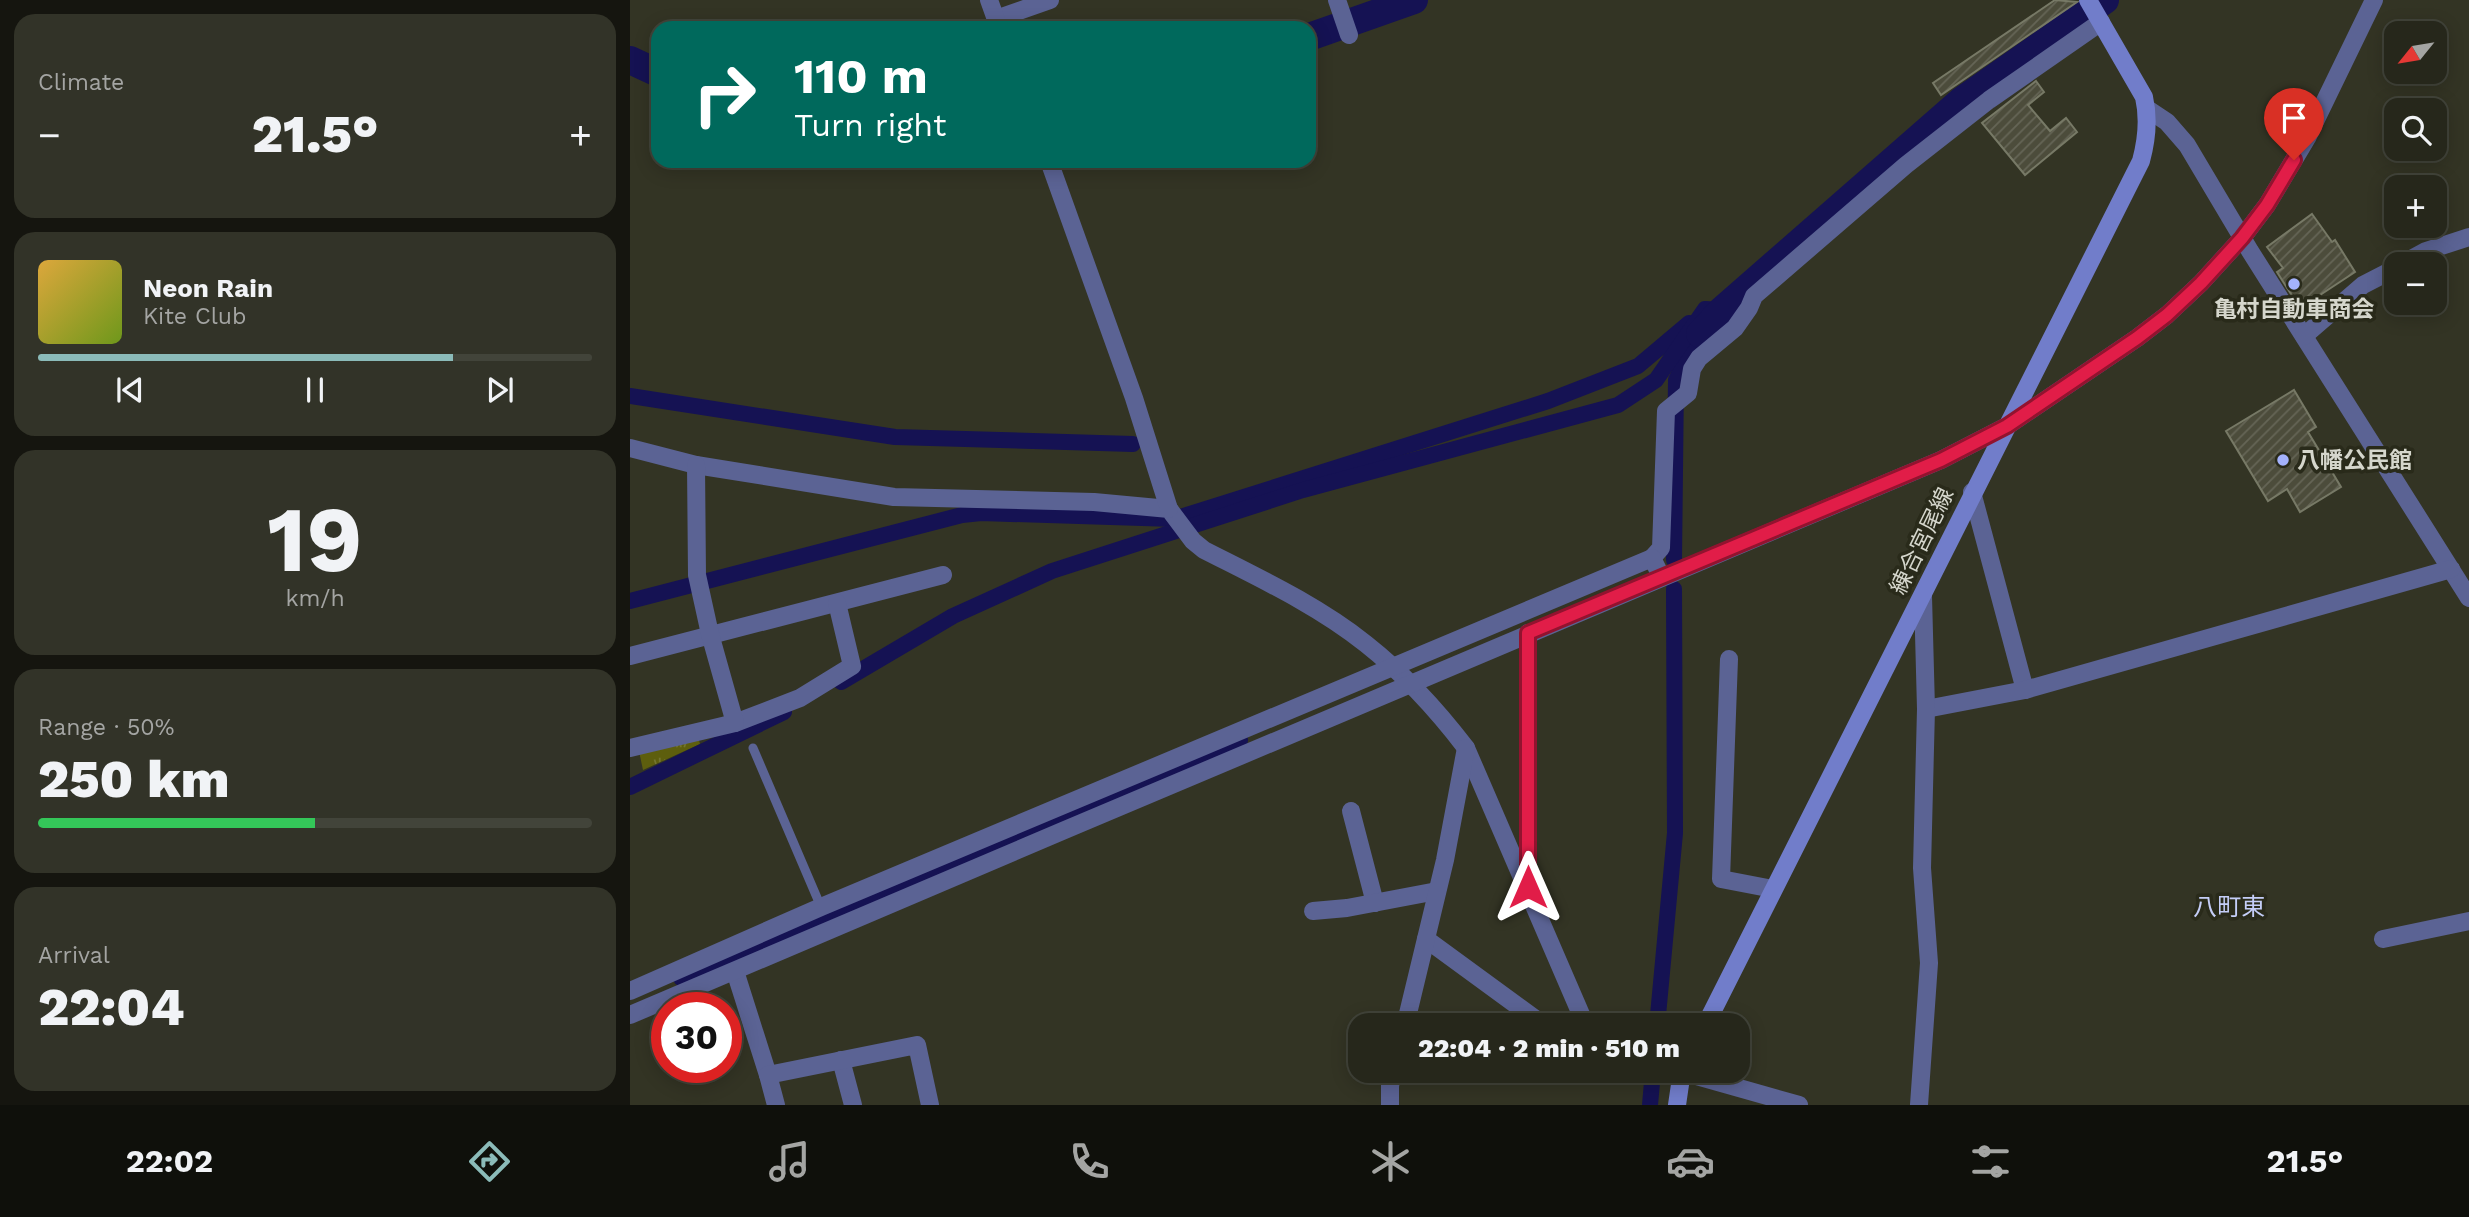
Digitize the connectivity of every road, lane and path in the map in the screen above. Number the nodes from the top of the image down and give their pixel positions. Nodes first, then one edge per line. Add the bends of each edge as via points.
1 (989, 0) edge
2 (1050, 0) edge
3 (1337, 0) edge
4 (2088, 0) edge
5 (2374, 0) edge
6 (996, 21) edge
7 (1004, 21) edge
8 (2101, 22) junction
9 (1349, 36) dead end
10 (2146, 108) junction
11 (1052, 168) edge
12 (2469, 237) edge
13 (2242, 238) junction
14 (2424, 252) edge
15 (2384, 274) edge
16 (2304, 336) junction
17 (2007, 426) junction
18 (630, 448) edge
19 (696, 465) junction
20 (1972, 492) junction
21 (1171, 512) junction
22 (1652, 558) junction
23 (2451, 569) junction
24 (943, 575) dead end
25 (1661, 576) junction
26 (1923, 596) junction
27 (2469, 598) edge
28 (837, 603) junction
29 (1528, 633) junction
30 (710, 634) junction
31 (630, 656) edge
32 (1729, 659) dead end
33 (1392, 668) junction
34 (1409, 683) junction
35 (2025, 690) junction
36 (1926, 709) junction
37 (735, 723) junction
38 (630, 748) edge
39 (753, 748) dead end
40 (1466, 748) junction
41 (1351, 811) dead end
42 (1528, 887) junction
43 (1773, 889) junction
44 (1437, 891) junction
45 (1375, 903) junction
46 (821, 907) junction
47 (1313, 911) dead end
48 (2469, 921) edge
49 (796, 931) junction
50 (1426, 939) junction
51 (2383, 939) dead end
52 (735, 971) junction
53 (630, 991) edge
54 (1408, 1013) edge
55 (1527, 1013) edge
56 (1581, 1013) edge
57 (1711, 1013) edge
58 (630, 1015) edge
59 (841, 1060) junction
60 (768, 1075) junction
61 (1391, 1083) edge
62 (1680, 1083) edge
63 (1723, 1083) edge
64 (776, 1105) edge
65 (853, 1105) edge
66 (930, 1105) edge
67 (1390, 1105) edge
68 (1677, 1105) edge
69 (1799, 1105) edge
70 (1920, 1105) edge

1 - 6 street
2 - 7 street
3 - 9 street
4 - 8 main road, 練合宮尾線
5 - 13 street via 2307,138
8 - 10 main road, 練合宮尾線
8 - 22 street via 1906,165 1754,296 1735,327 1699,358 1688,393 1666,411 1661,548
10 - 13 street via 2167,121 2186,145
10 - 17 main road, 練合宮尾線 via 2147,138 2141,162
11 - 21 street
12 - 14 street
13 - 16 street
13 - 17 street via 2167,315
15 - 16 street via 2363,285
16 - 23 street
17 - 20 main road, 練合宮尾線
17 - 25 street via 1941,460
18 - 19 street
19 - 21 street via 894,497 1094,502
19 - 30 street via 697,575
20 - 26 main road, 練合宮尾線
20 - 35 street
21 - 33 street via 1204,550 1296,597 1366,644
22 - 25 street
22 - 33 street
23 - 27 street
23 - 35 street
24 - 28 street
25 - 29 street
26 - 36 street
26 - 43 main road, 練合宮尾線
28 - 30 street
28 - 37 street via 852,666 800,698
29 - 34 street
29 - 42 street
30 - 31 street
30 - 37 street
32 - 43 street via 1721,879
33 - 34 street
33 - 46 street
34 - 40 street
34 - 49 street via 931,889
35 - 36 street
36 - 70 street via 1922,868 1929,963
37 - 38 street
39 - 46 lane
40 - 42 street
40 - 44 street
41 - 45 street
42 - 56 street
43 - 57 main road, 練合宮尾線
44 - 45 street
44 - 50 street
45 - 47 street
46 - 49 street
48 - 51 street
49 - 52 street
49 - 53 street
50 - 54 street
50 - 55 street
52 - 58 street
52 - 60 street
59 - 60 street
59 - 65 street
59 - 66 street via 917,1045
60 - 64 street
61 - 67 street
62 - 68 main road
63 - 69 street

